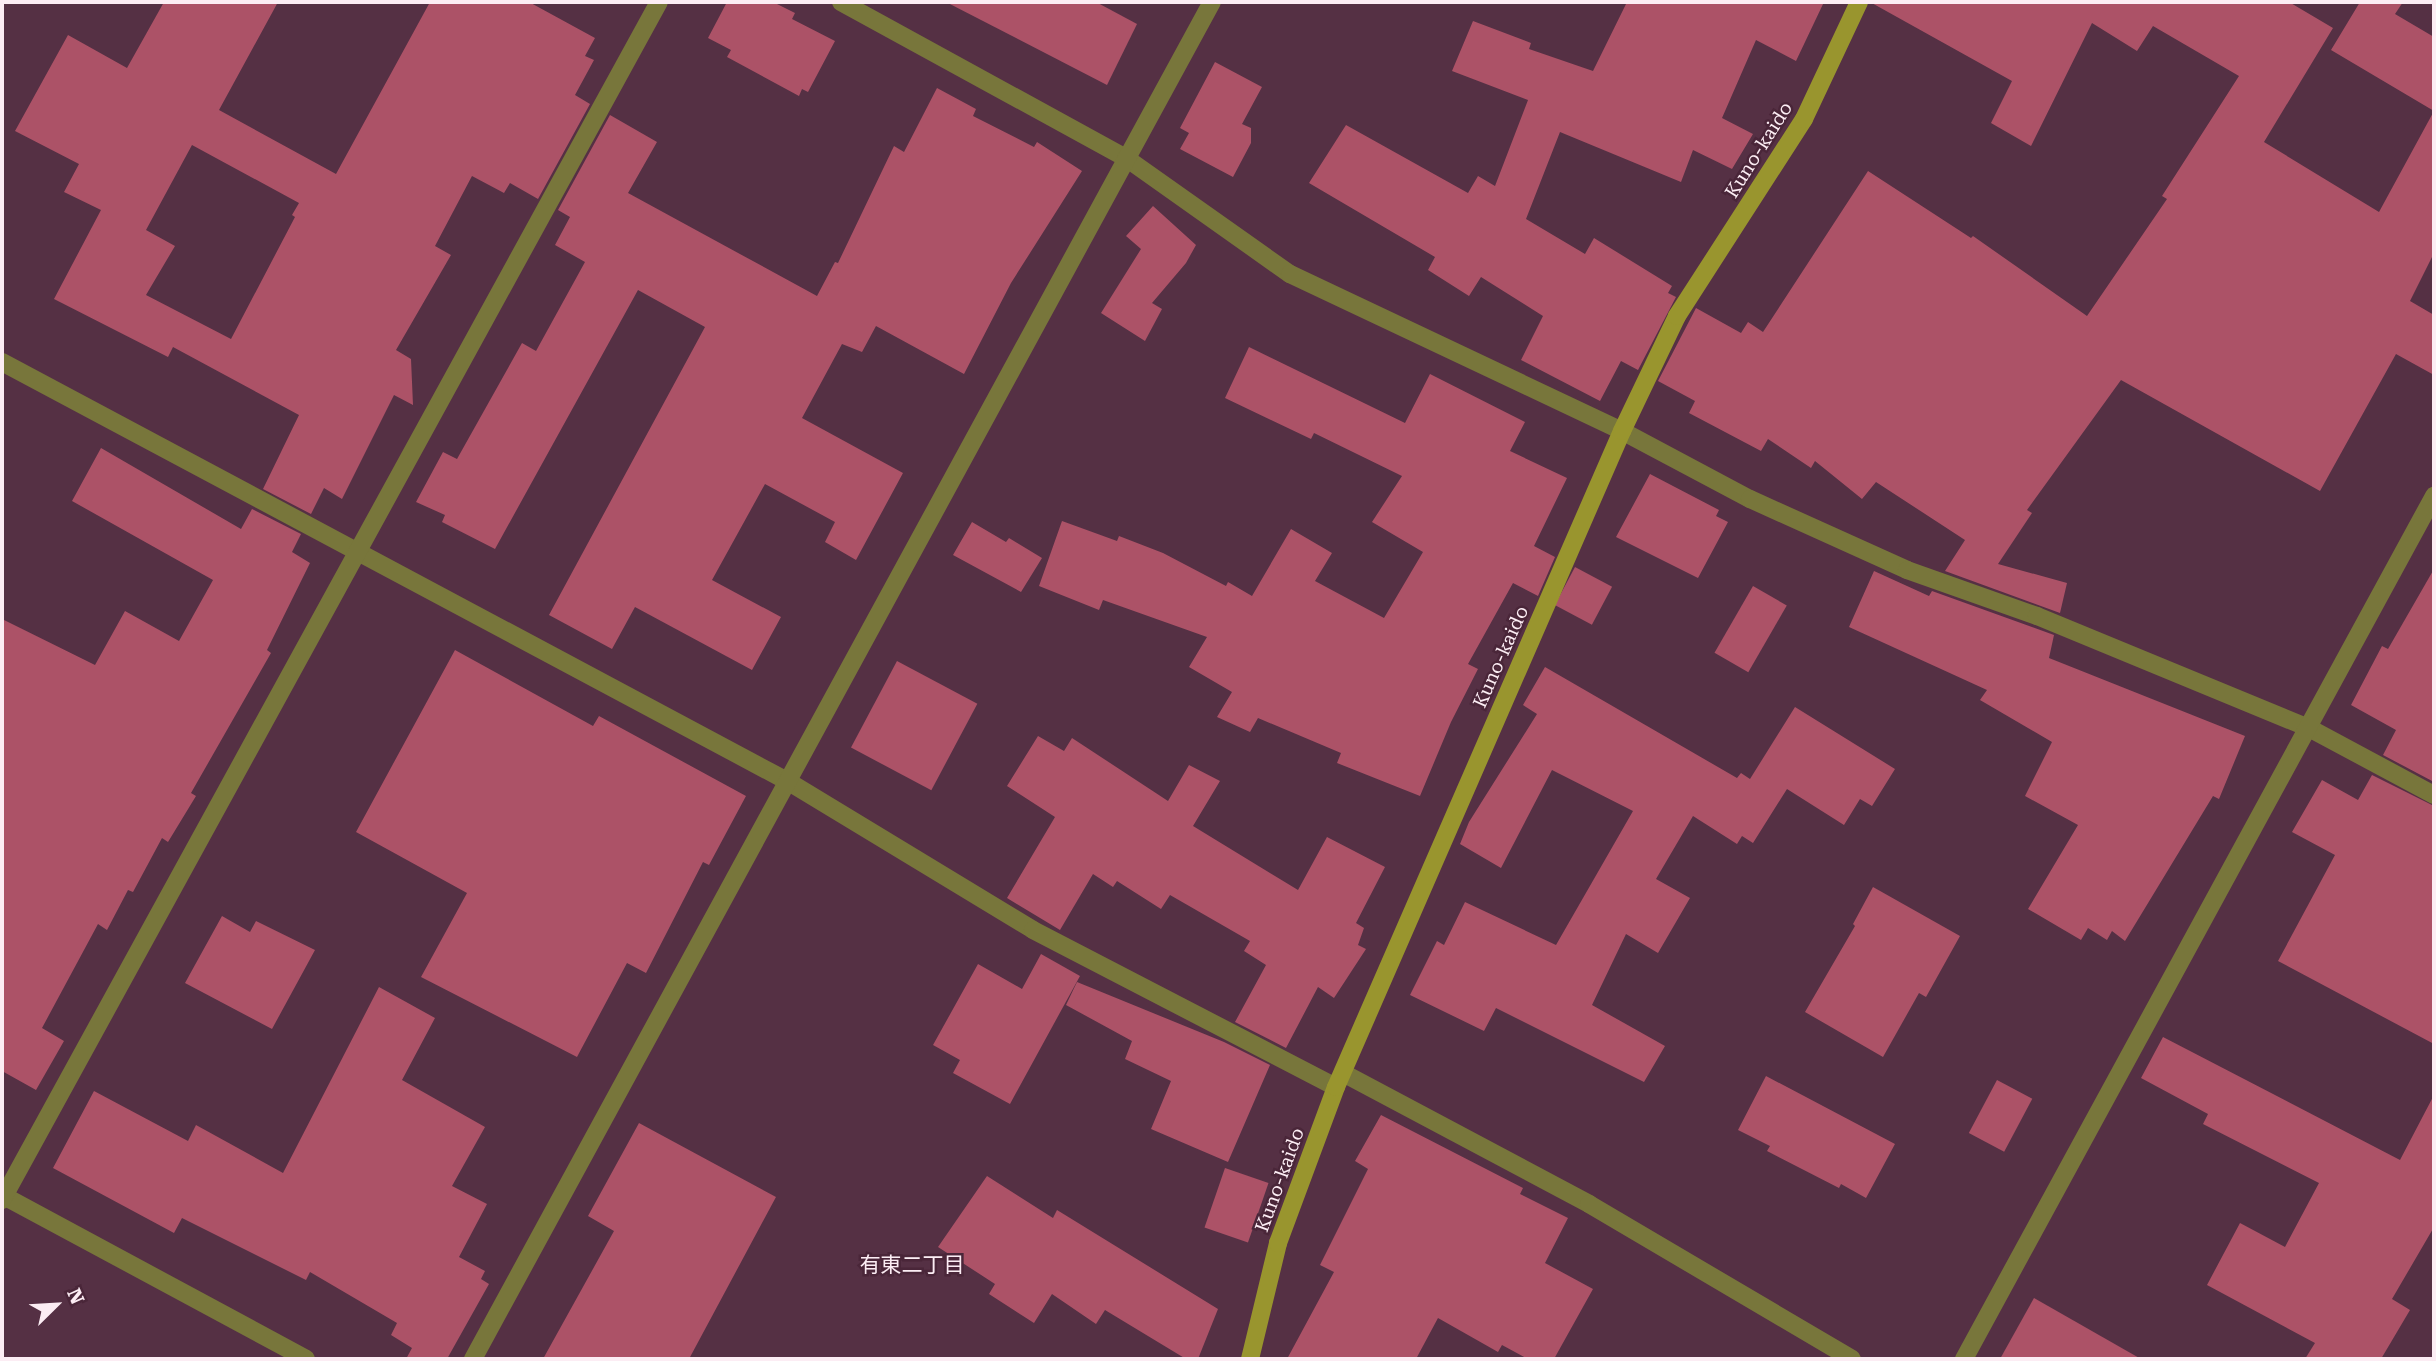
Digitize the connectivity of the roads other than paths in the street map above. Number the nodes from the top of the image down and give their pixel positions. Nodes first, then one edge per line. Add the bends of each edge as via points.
1 (659, 2) edge
2 (841, 2) edge
3 (1212, 2) edge
4 (1859, 2) edge
5 (1126, 158) junction
6 (2, 362) edge
7 (1622, 431) junction
8 (2434, 496) edge
9 (358, 552) junction
10 (2309, 728) junction
11 (789, 782) junction
12 (2434, 795) edge
13 (1339, 1080) junction
14 (2, 1197) edge
15 (306, 1359) edge
16 (473, 1359) edge
17 (1250, 1359) edge
18 (1852, 1359) edge
19 (1964, 1359) edge

1 - 9 street
2 - 5 street
3 - 5 street
4 - 7 main road, Kuno-kaido via 1804,119 1677,316
5 - 7 street via 1290,274
5 - 11 street
6 - 9 street
7 - 10 street via 1750,499 1907,570 2037,616
7 - 13 main road, Kuno-kaido
8 - 10 street
9 - 11 street
9 - 14 street
10 - 12 street
10 - 19 street
11 - 13 street via 1033,930
11 - 16 street
13 - 17 main road, Kuno-kaido via 1278,1242
13 - 18 street via 1589,1204
14 - 15 street

